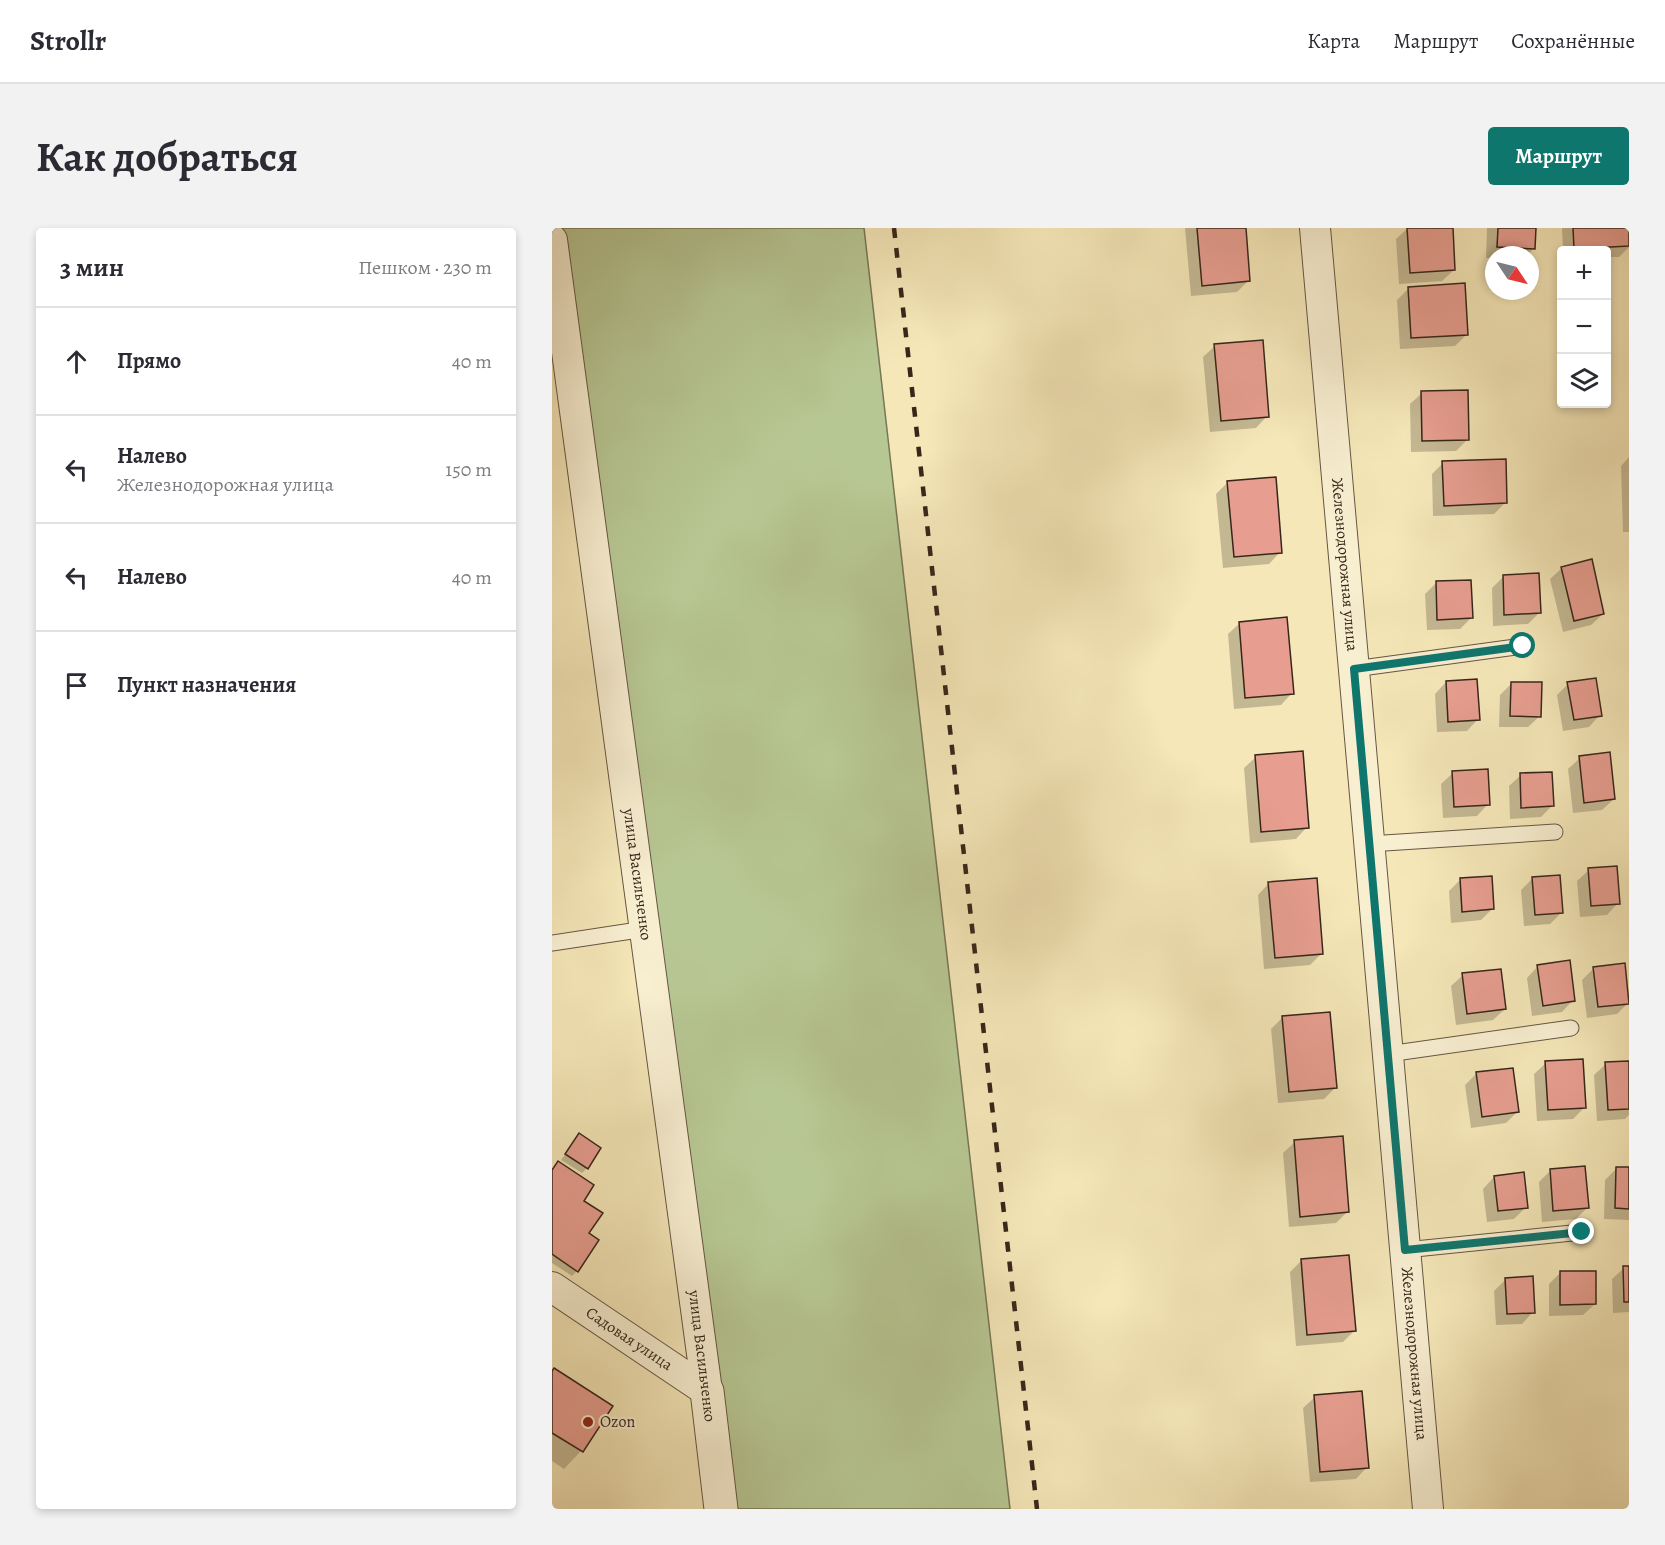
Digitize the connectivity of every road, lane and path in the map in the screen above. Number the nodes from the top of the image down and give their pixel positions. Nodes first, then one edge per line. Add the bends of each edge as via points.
1 (1315, 228) edge
2 (552, 240) edge
3 (1523, 646) dead end
4 (1354, 669) junction
5 (1555, 832) dead end
6 (1369, 844) junction
7 (645, 928) junction
8 (552, 943) edge
9 (1571, 1028) dead end
10 (1388, 1054) junction
11 (1582, 1232) dead end
12 (1405, 1250) junction
13 (552, 1287) edge
14 (707, 1391) junction
15 (721, 1509) edge
16 (1428, 1509) edge

1 - 4 street, Железнодорожная улица
2 - 7 street, улица Васильченко
3 - 4 lane
4 - 6 street, Железнодорожная улица
5 - 6 lane
6 - 10 street, Железнодорожная улица
7 - 8 lane
7 - 14 street, улица Васильченко
9 - 10 lane
10 - 12 street, Железнодорожная улица
11 - 12 lane
12 - 16 street, Железнодорожная улица
13 - 14 street, Садовая улица
14 - 15 street, улица Васильченко

